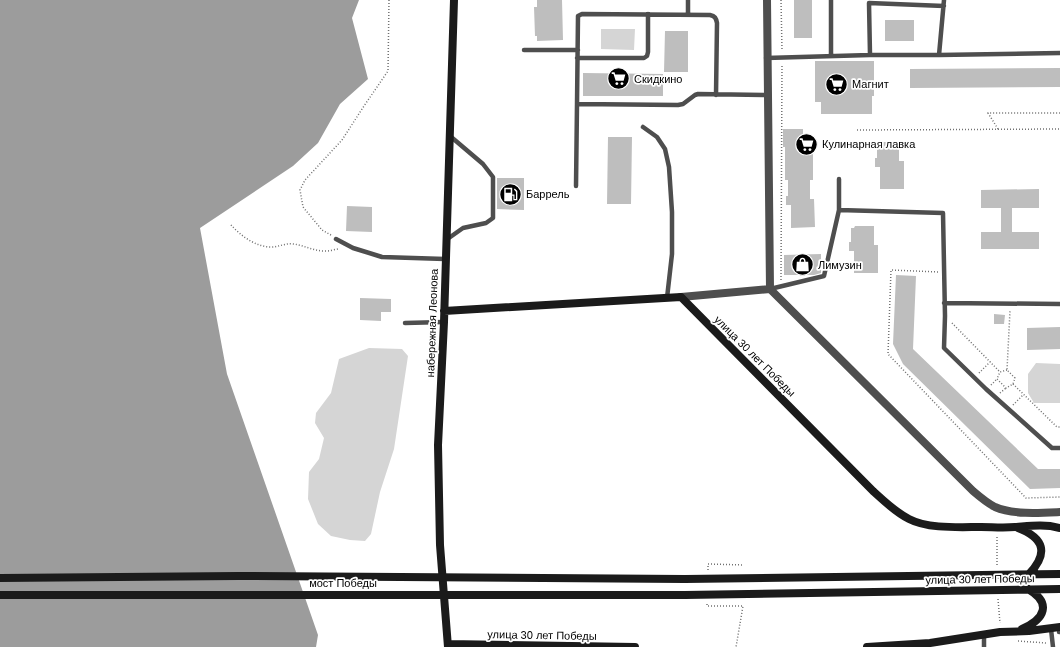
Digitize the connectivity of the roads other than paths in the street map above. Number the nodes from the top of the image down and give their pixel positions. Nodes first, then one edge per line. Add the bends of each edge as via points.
1 (454, 0) edge
2 (688, 0) edge
3 (767, 0) edge
4 (831, 0) edge
5 (944, 0) edge
6 (904, 2) edge
7 (944, 6) junction
8 (648, 14) junction
9 (688, 15) junction
10 (524, 50) dead end
11 (578, 50) junction
12 (1060, 53) edge
13 (939, 54) junction
14 (870, 55) junction
15 (831, 56) junction
16 (577, 58) junction
17 (766, 58) junction
18 (716, 95) junction
19 (767, 95) junction
20 (577, 104) junction
21 (643, 127) dead end
22 (450, 136) junction
23 (839, 179) dead end
24 (576, 186) dead end
25 (839, 210) junction
26 (336, 239) road end
27 (446, 240) junction
28 (446, 260) junction
29 (770, 289) junction
30 (667, 298) junction
31 (681, 298) junction
32 (944, 303) junction
33 (1060, 304) edge
34 (444, 311) junction
35 (405, 322) dead end
36 (444, 322) junction
37 (1060, 448) edge
38 (1060, 512) edge
39 (1015, 527) junction
40 (1060, 528) edge
41 (1028, 574) junction
42 (1060, 574) edge
43 (0, 578) edge
44 (1027, 589) junction
45 (1060, 589) edge
46 (0, 595) edge
47 (685, 595) joint
48 (1057, 630) edge
49 (1016, 631) junction
50 (984, 634) junction
51 (1053, 645) edge
52 (448, 646) edge
53 (635, 647) edge
54 (867, 647) edge
55 (984, 647) edge

1 - 22 main road, набережная Леонова
2 - 9 lane
3 - 17 street
4 - 15 lane
5 - 7 lane
6 - 7 lane
6 - 14 lane via 869,3
7 - 13 lane
8 - 9 lane
8 - 11 lane via 580,14
8 - 16 lane via 648,52 644,58
9 - 18 lane via 710,15 716,19
10 - 11 lane
11 - 16 lane
12 - 13 lane
13 - 14 lane
14 - 15 lane
15 - 17 lane
16 - 20 lane
17 - 19 street
18 - 19 lane
18 - 20 lane via 695,95 678,105
19 - 29 street
20 - 24 lane
21 - 30 lane via 657,137 665,149 669,167 672,254
22 - 27 main road, набережная Леонова
22 - 27 lane via 483,164 493,177 493,218 486,223 463,228
23 - 25 lane
25 - 29 lane via 824,276
25 - 32 lane via 943,213
26 - 28 lane via 353,248 382,257
27 - 28 main road, набережная Леонова
28 - 34 main road, набережная Леонова
29 - 31 street
29 - 38 street via 987,502 996,508 1007,510 1033,513
30 - 31 main road
30 - 34 main road
31 - 39 main road, улица 30 лет Победы via 896,512 927,525
32 - 33 lane
32 - 37 lane via 944,348 1008,410 1052,448
34 - 36 main road, набережная Леонова
35 - 36 lane
36 - 52 main road, набережная Леонова via 438,445 440,544
39 - 40 main road, улица 30 лет Победы via 1033,525
39 - 41 main road via 1034,536 1042,550 1036,566
41 - 42 main road
41 - 43 main road, bridge via 685,579 238,576
44 - 45 main road, улица 30 лет Победы
44 - 47 main road, улица 30 лет Победы
44 - 49 main road via 1042,600 1044,607 1038,620
46 - 47 main road, мост Победы, bridge
48 - 49 main road
48 - 51 lane
49 - 50 main road
50 - 54 main road via 930,643
50 - 55 lane
52 - 53 main road, улица 30 лет Победы

